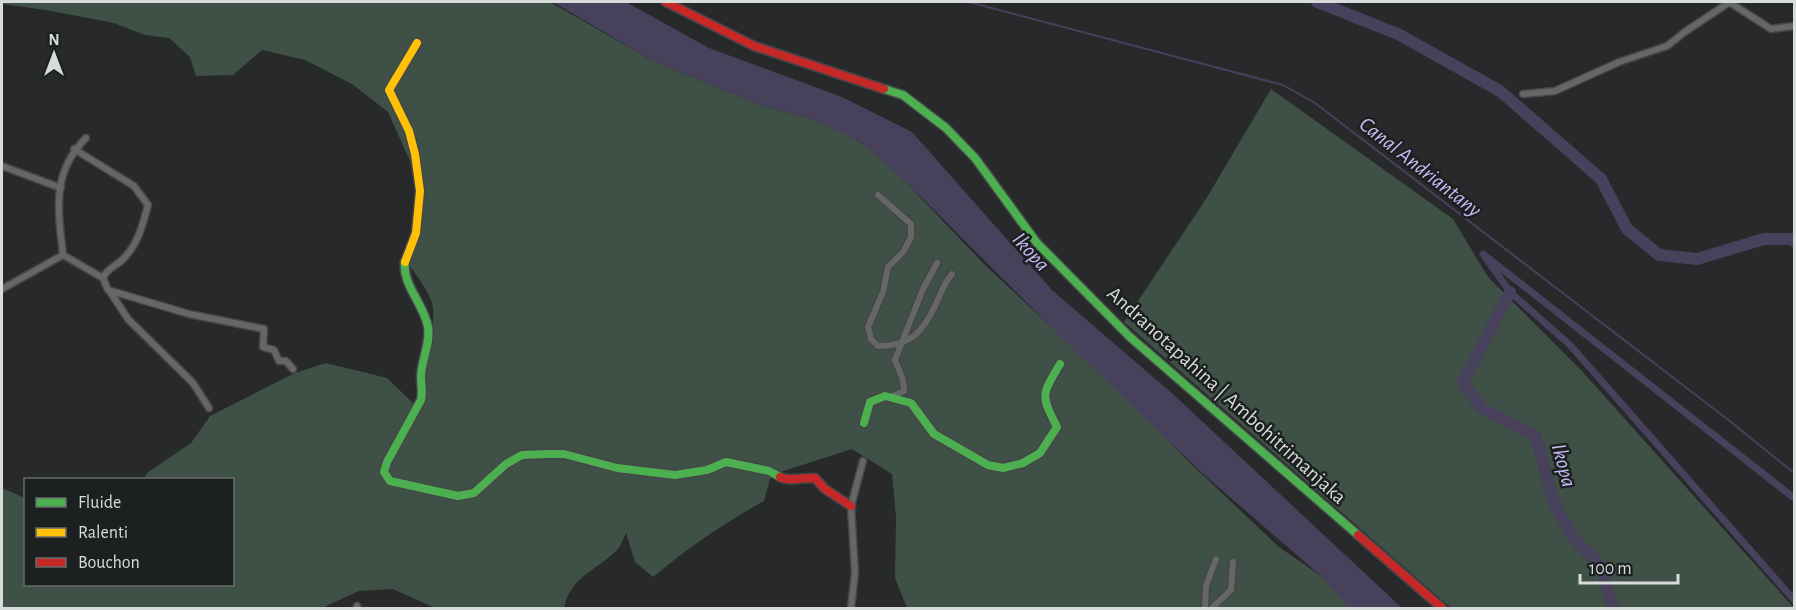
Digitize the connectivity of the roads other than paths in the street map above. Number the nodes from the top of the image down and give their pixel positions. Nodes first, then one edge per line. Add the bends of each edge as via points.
1 (666, 2) edge
2 (1730, 2) edge
3 (1794, 26) edge
4 (417, 43) dead end
5 (1523, 94) dead end
6 (86, 138) dead end
7 (74, 149) junction
8 (2, 166) edge
9 (61, 188) junction
10 (878, 195) dead end
11 (63, 255) junction
12 (938, 263) dead end
13 (952, 274) dead end
14 (103, 278) junction
15 (2, 289) edge
16 (108, 290) junction
17 (902, 342) junction
18 (1060, 364) dead end
19 (293, 369) dead end
20 (889, 397) junction
21 (209, 408) dead end
22 (864, 423) dead end
23 (863, 461) dead end
24 (851, 506) junction
25 (1216, 559) dead end
26 (1233, 562) dead end
27 (851, 609) edge
28 (1205, 609) edge
29 (1212, 609) edge
30 (1442, 609) edge

1 - 30 street, Andranotapahina | Ambohitrimanjaka via 754,46 903,95 946,128 975,158 1037,243 1130,337
2 - 3 street via 1771,29
2 - 5 street via 1667,46 1619,62 1555,91
4 - 24 street via 389,90 416,154 419,215 404,273 429,330 421,400 387,462 384,472 390,481 458,496 474,494 506,464 522,455 564,454 617,468 675,475 707,470 726,462 769,471 785,480 815,478
6 - 7 street
7 - 9 street via 65,164
7 - 14 street via 134,186 148,205 142,229 126,257 106,271
8 - 9 street
9 - 11 street via 58,203
10 - 17 street via 911,225 904,251 888,267 883,292 868,327 878,346
11 - 14 street
11 - 15 street
12 - 17 street
13 - 17 street via 924,328
14 - 16 street
16 - 19 street via 189,314 264,329 263,347 274,350 279,361 286,361
16 - 21 street via 128,319 193,383
17 - 20 street via 896,360 904,391
18 - 20 street via 1044,392 1045,404 1057,427 1040,453 1003,468 988,465 934,434 911,403
20 - 22 street via 870,402
23 - 24 street
24 - 27 street via 855,573
25 - 28 street via 1206,586
26 - 29 street via 1231,590

